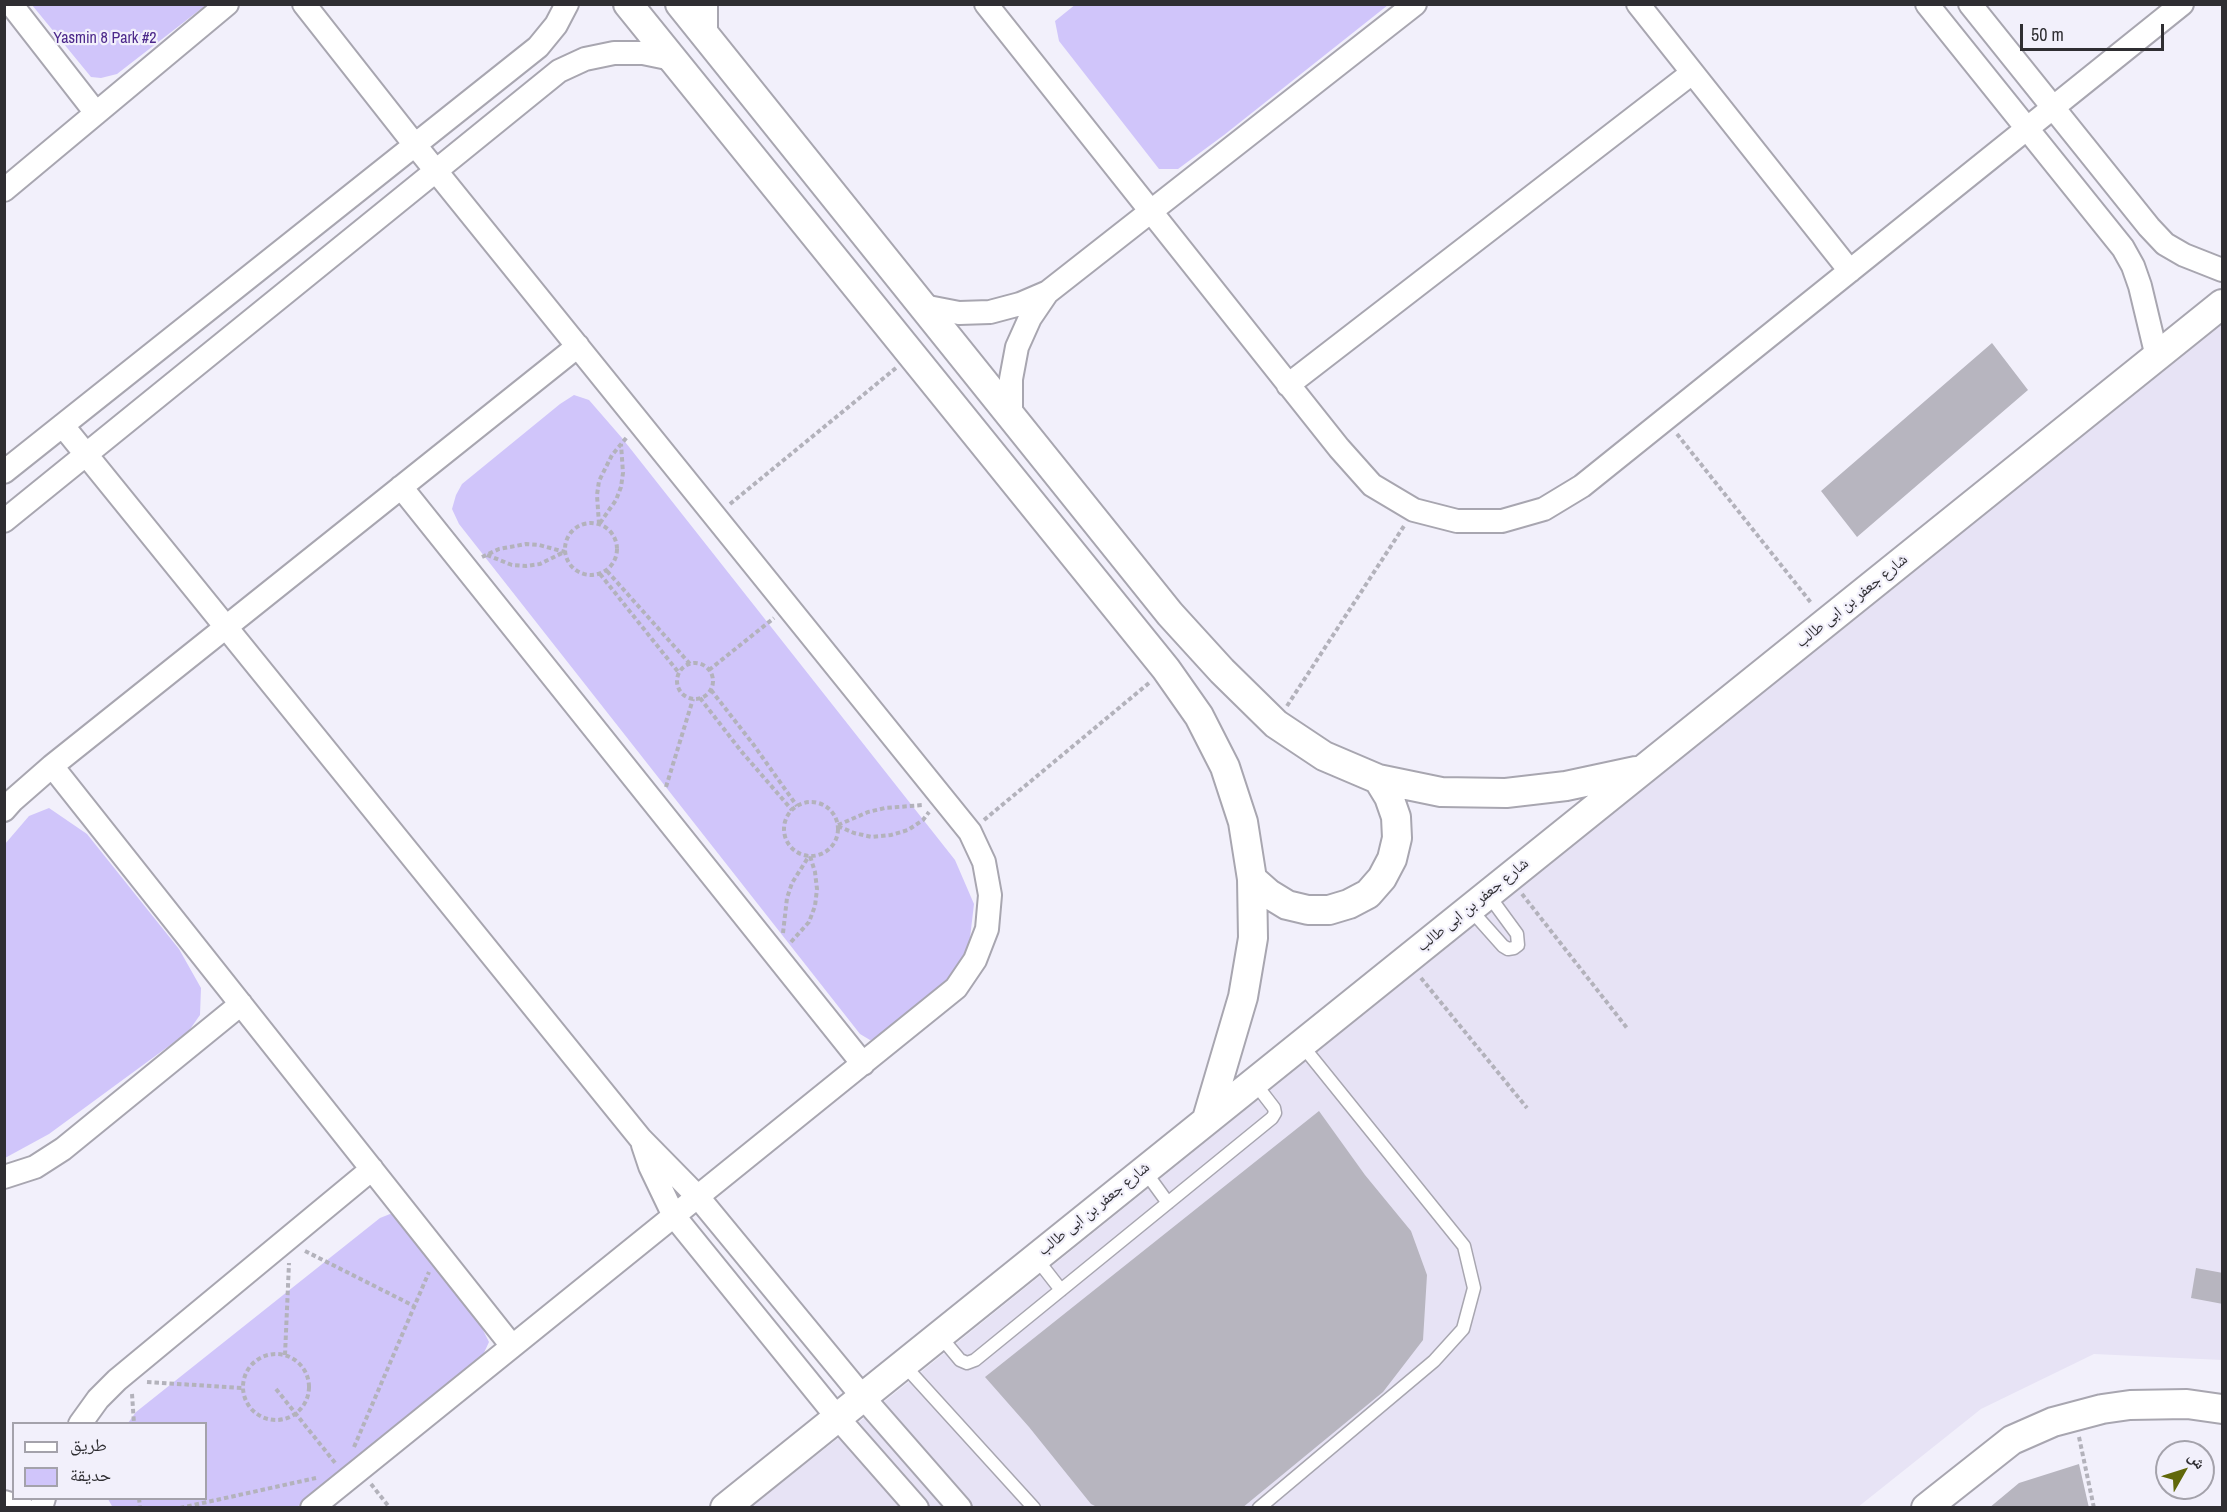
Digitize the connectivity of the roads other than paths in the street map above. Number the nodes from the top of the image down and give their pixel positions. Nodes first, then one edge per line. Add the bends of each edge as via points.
1 (11, 4) edge
2 (227, 4) edge
3 (304, 4) edge
4 (567, 4) edge
5 (628, 4) edge
6 (680, 4) edge
7 (706, 4) edge
8 (1415, 4) edge
9 (1638, 4) edge
10 (1927, 4) edge
11 (1970, 4) edge
12 (2182, 4) edge
13 (994, 8) edge
14 (706, 36) junction
15 (672, 59) junction
16 (1692, 73) junction
17 (2053, 108) junction
18 (96, 113) junction
19 (2027, 129) junction
20 (415, 145) junction
21 (435, 171) junction
22 (4, 190) edge
23 (1150, 212) junction
24 (2223, 270) edge
25 (1850, 271) junction
26 (1048, 292) junction
27 (2223, 304) edge
28 (923, 306) junction
29 (578, 346) junction
30 (2157, 357) junction
31 (1288, 385) junction
32 (1011, 415) junction
33 (63, 426) junction
34 (86, 456) junction
35 (4, 472) edge
36 (402, 487) junction
37 (4, 522) edge
38 (1170, 614) junction
39 (225, 628) junction
40 (1140, 639) junction
41 (52, 766) junction
42 (1641, 770) junction
43 (1378, 778) junction
44 (4, 810) edge
45 (1252, 879) junction
46 (241, 1004) junction
47 (1301, 1043) junction
48 (863, 1064) junction
49 (1253, 1081) junction
50 (1207, 1119) junction
51 (640, 1138) junction
52 (372, 1169) junction
53 (1144, 1169) junction
54 (4, 1177) edge
55 (698, 1197) junction
56 (1168, 1203) junction
57 (674, 1216) junction
58 (1035, 1257) junction
59 (1061, 1290) junction
60 (939, 1334) junction
61 (512, 1346) junction
62 (902, 1364) junction
63 (862, 1396) junction
64 (2223, 1409) edge
65 (837, 1417) junction
66 (81, 1422) edge
67 (4, 1502) edge
68 (23, 1508) edge
69 (312, 1508) edge
70 (725, 1508) edge
71 (917, 1508) edge
72 (960, 1508) edge
73 (1034, 1508) edge
74 (1259, 1508) edge
75 (1926, 1508) edge

1 - 18 street
2 - 18 street
3 - 20 street
4 - 20 street via 538,47
5 - 15 street
6 - 14 street
7 - 14 street
8 - 23 street
9 - 16 street
10 - 19 street
11 - 17 street
12 - 17 street
13 - 23 street
14 - 28 street
15 - 21 street via 614,53 585,59 559,71
15 - 40 street
16 - 25 street
16 - 31 street
17 - 19 street
17 - 24 street via 2165,244
18 - 22 street
19 - 25 street
19 - 30 street via 2133,266
20 - 21 street
20 - 33 street
21 - 29 street
21 - 34 street
23 - 26 street
23 - 31 street
25 - 31 street via 1582,486 1544,509 1502,521 1457,521 1414,510 1372,485
26 - 28 street via 990,312 959,313
26 - 32 street via 1017,347 1011,379
27 - 30 street, شارع جعفر بن ابى طالب
28 - 32 street
29 - 36 street
29 - 48 street via 789,606 942,805 970,832 984,862 990,895 987,929 975,960 956,988
30 - 42 street, شارع جعفر بن ابى طالب
32 - 38 street
33 - 34 street
33 - 35 street
34 - 37 street
34 - 39 street
36 - 39 street
36 - 48 street
38 - 40 street
38 - 43 street via 1276,724 1324,756
39 - 41 street
39 - 51 street
40 - 45 street via 1199,716 1225,767 1243,822
41 - 44 street
41 - 46 street
42 - 43 street via 1566,786 1506,793 1441,792
42 - 47 street, شارع جعفر بن ابى طالب
43 - 45 street via 1396,817 1397,838 1387,869 1368,894 1329,910 1308,910 1287,905
45 - 50 street via 1252,939 1243,998
46 - 52 street
46 - 54 street via 63,1149 35,1167
47 - 49 street, شارع جعفر بن ابى طالب
47 - 74 lane via 1464,1246 1474,1287 1463,1329 1434,1361
48 - 55 street
49 - 50 street, شارع جعفر بن ابى طالب
49 - 56 lane via 1274,1108 1272,1119
50 - 53 street, شارع جعفر بن ابى طالب
51 - 55 street
51 - 57 street
52 - 61 street
52 - 66 street via 98,1399
53 - 56 lane
53 - 58 street, شارع جعفر بن ابى طالب
55 - 57 street
55 - 63 street
56 - 59 lane
57 - 61 street
57 - 65 street
58 - 59 lane
58 - 60 street, شارع جعفر بن ابى طالب
59 - 60 lane via 967,1363
60 - 62 street, شارع جعفر بن ابى طالب
61 - 69 street via 350,1473
62 - 63 street, شارع جعفر بن ابى طالب
62 - 73 lane
63 - 65 street, شارع جعفر بن ابى طالب
63 - 72 street
64 - 75 street via 2158,1403 2102,1409 2053,1422 2012,1440
65 - 70 street, شارع جعفر بن ابى طالب
65 - 71 street
67 - 68 street

